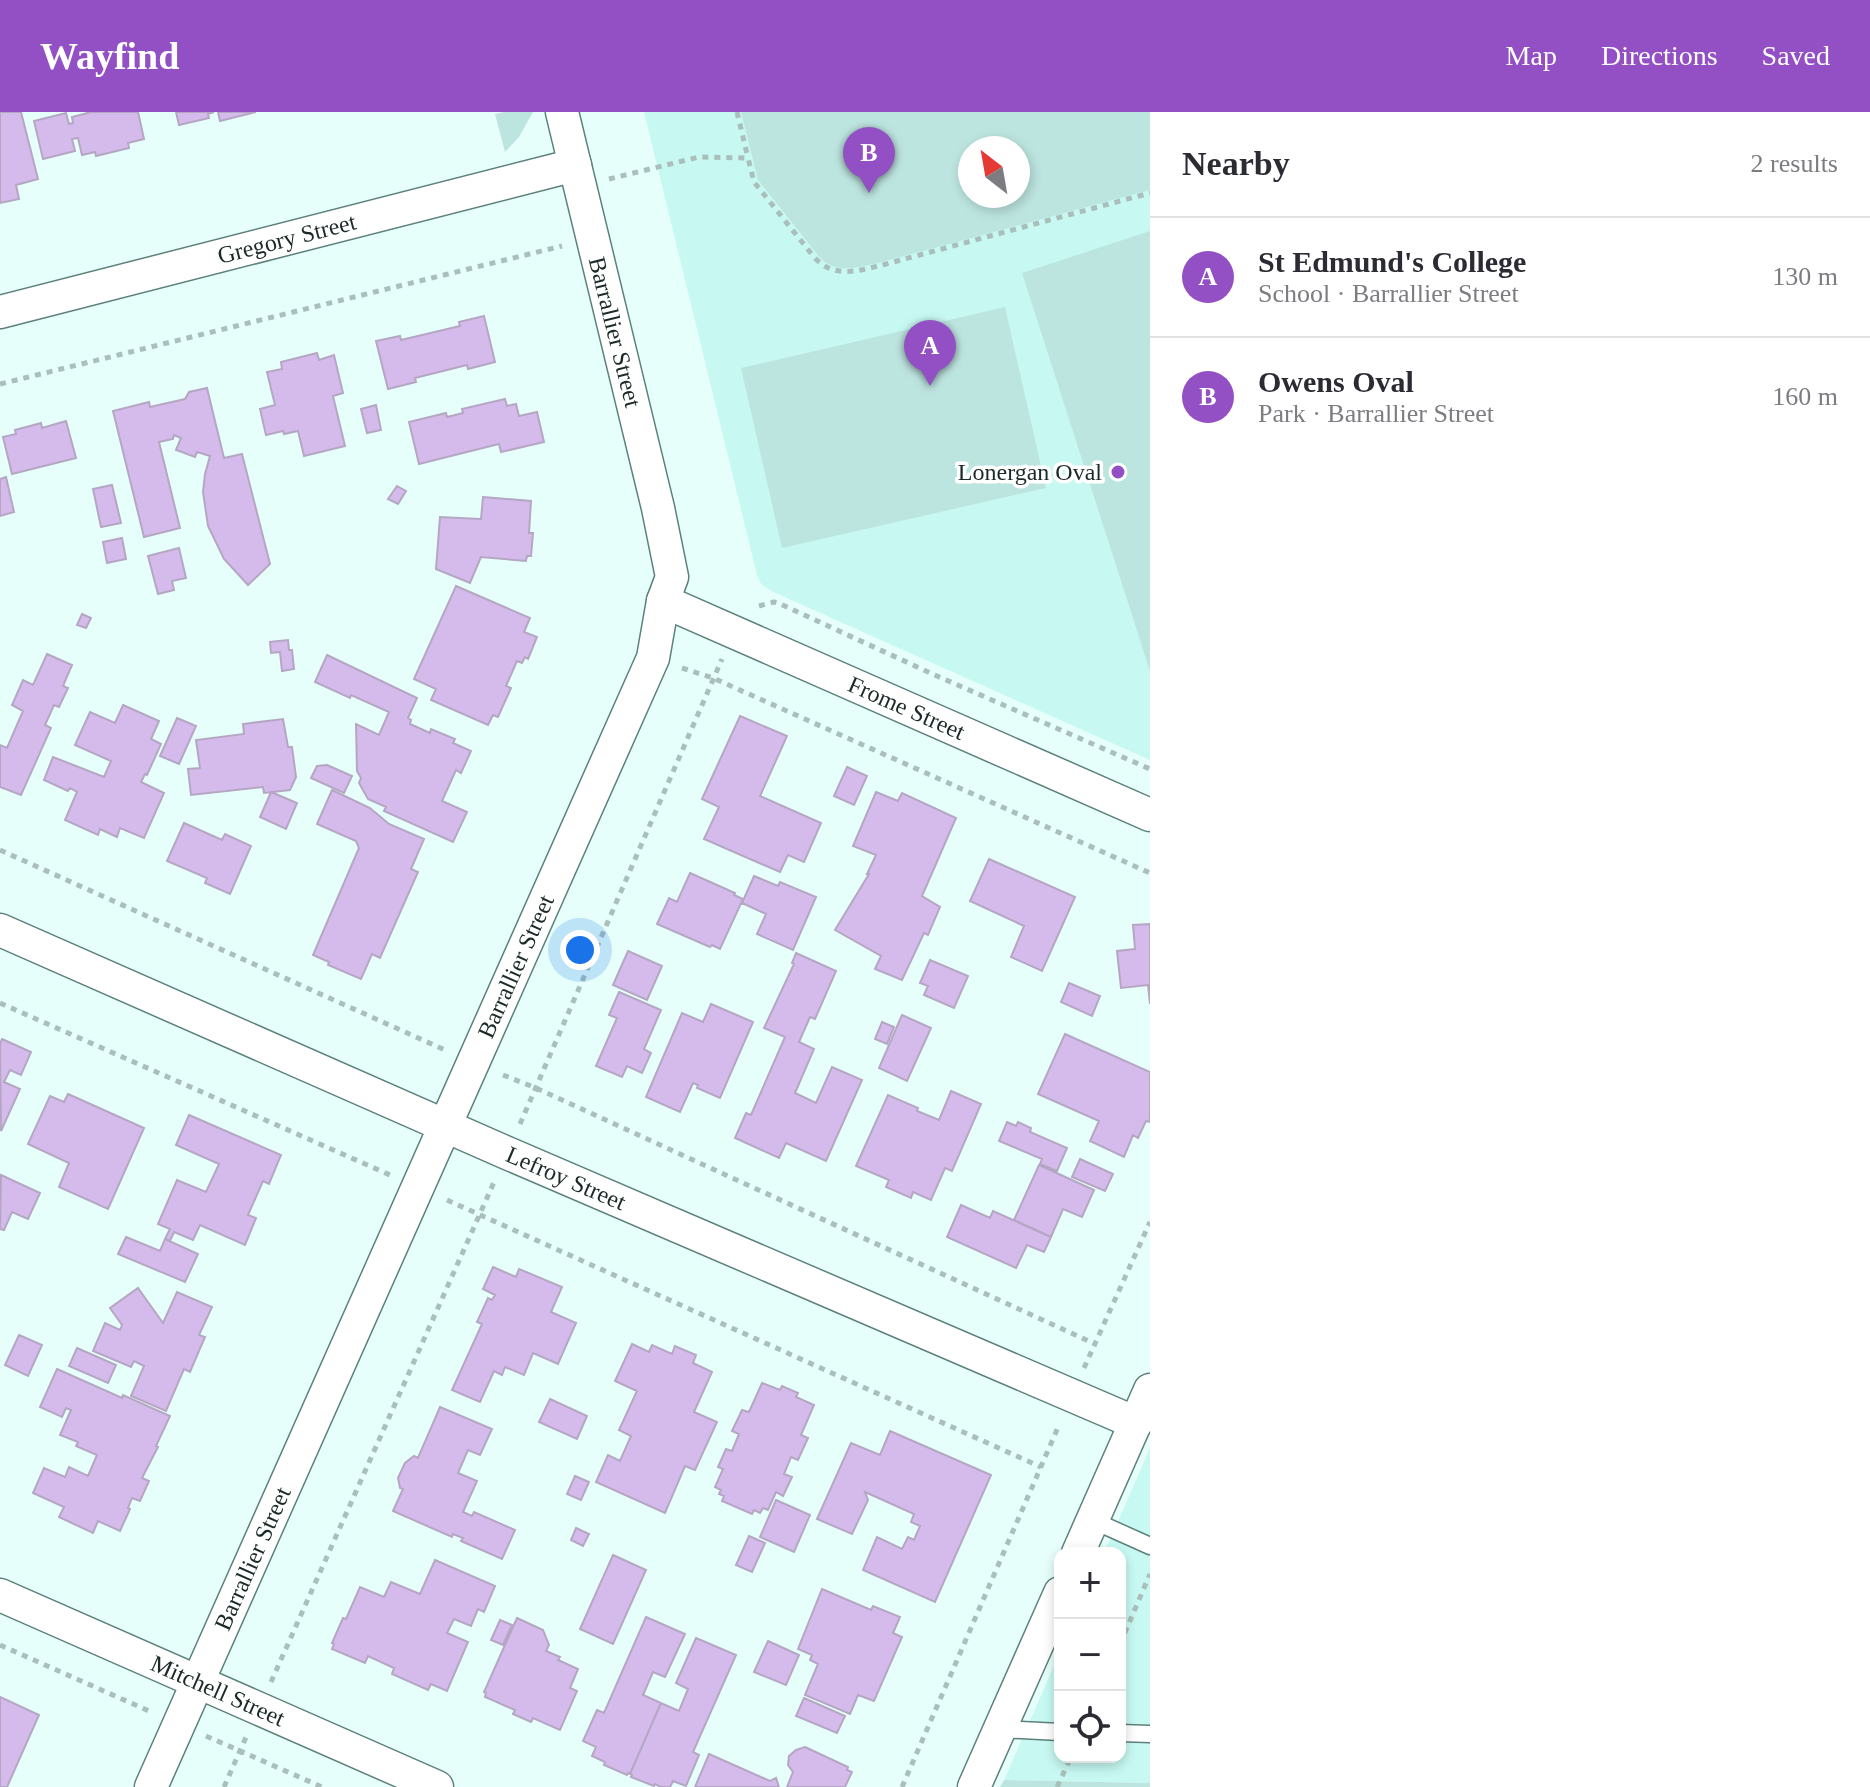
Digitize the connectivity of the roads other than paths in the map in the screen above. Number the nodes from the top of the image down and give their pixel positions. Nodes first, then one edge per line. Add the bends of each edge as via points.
1 (562, 112) edge
2 (575, 165) junction
3 (0, 312) edge
4 (663, 601) junction
5 (1150, 815) edge
6 (0, 930) edge
7 (445, 1126) junction
8 (1150, 1390) edge
9 (1136, 1423) junction
10 (1092, 1520) junction
11 (1150, 1546) edge
12 (1081, 1547) edge
13 (0, 1595) edge
14 (1054, 1607) edge
15 (198, 1682) junction
16 (1000, 1729) junction
17 (1054, 1732) edge
18 (1126, 1733) edge
19 (1150, 1734) edge
20 (151, 1787) edge
21 (437, 1787) edge
22 (974, 1787) edge

1 - 2 street, Barrallier Street
2 - 3 street, Gregory Street
2 - 4 street, Barrallier Street via 672,577
4 - 5 street, Frome Street
4 - 7 street, Barrallier Street via 653,658
6 - 7 street, Lefroy Street
7 - 9 street, Lefroy Street
7 - 15 street, Barrallier Street
8 - 9 street
9 - 10 street
10 - 11 lane
10 - 12 street
13 - 15 street, Mitchell Street
14 - 16 street
15 - 20 street, Barrallier Street
15 - 21 street, Mitchell Street
16 - 17 lane
16 - 22 street
18 - 19 lane

